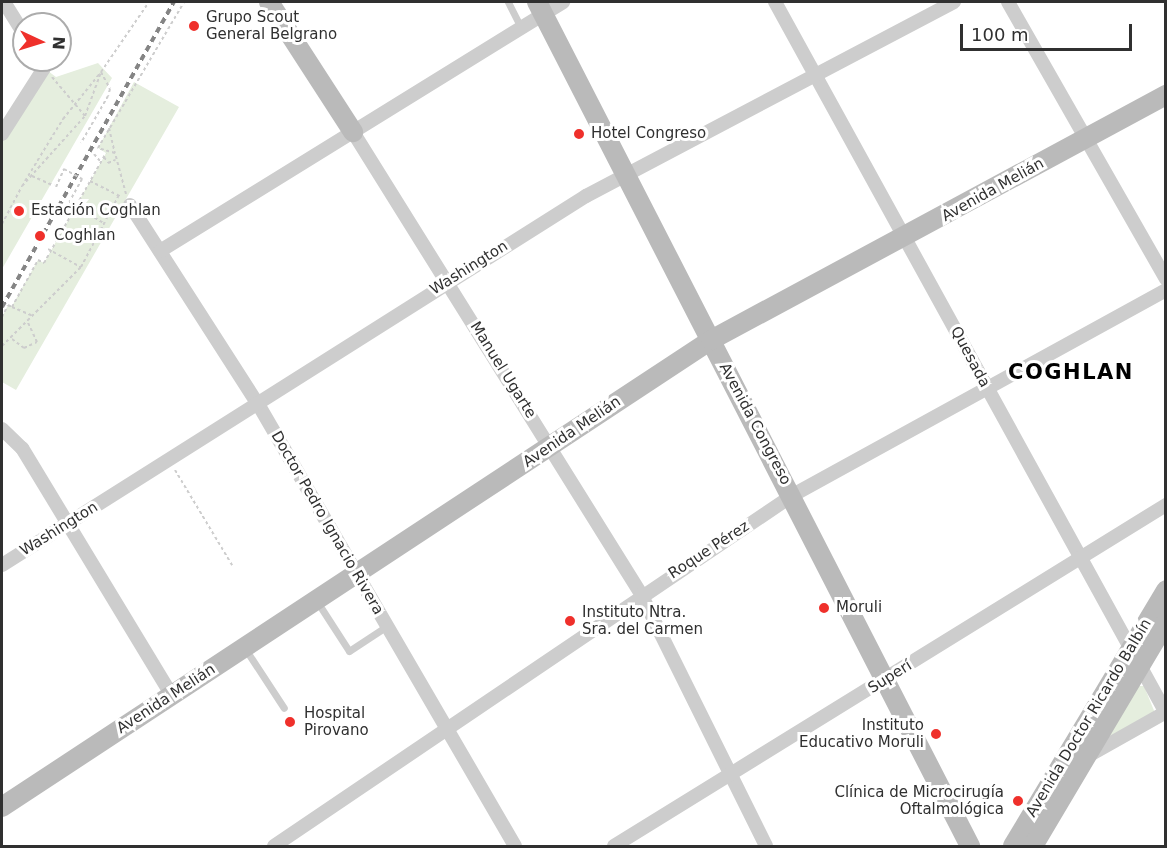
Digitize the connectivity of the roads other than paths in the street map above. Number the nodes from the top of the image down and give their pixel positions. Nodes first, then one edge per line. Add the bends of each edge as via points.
1 (4, 2) edge
2 (268, 2) edge
3 (508, 2) edge
4 (563, 2) edge
5 (775, 2) edge
6 (954, 2) edge
7 (1008, 2) edge
8 (540, 7) edge
9 (12, 15) edge
10 (520, 26) junction
11 (37, 72) edge
12 (815, 73) junction
13 (1166, 95) edge
14 (353, 132) junction
15 (2, 134) edge
16 (1085, 139) junction
17 (625, 173) junction
18 (130, 205) dead end
19 (905, 238) junction
20 (160, 251) junction
21 (1166, 279) edge
22 (447, 282) junction
23 (1166, 290) edge
24 (711, 340) junction
25 (986, 387) junction
26 (258, 404) junction
27 (2, 429) edge
28 (551, 445) junction
29 (793, 495) junction
30 (1166, 505) edge
31 (68, 522) junction
32 (1082, 558) junction
33 (2, 565) edge
34 (356, 574) junction
35 (1166, 590) edge
36 (642, 594) junction
37 (316, 600) junction
38 (1166, 622) edge
39 (387, 627) junction
40 (245, 648) junction
41 (1136, 656) junction
42 (885, 679) junction
43 (172, 696) junction
44 (284, 708) dead end
45 (1165, 712) edge
46 (447, 728) junction
47 (1083, 759) junction
48 (730, 774) junction
49 (2, 807) edge
50 (283, 844) edge
51 (515, 846) edge
52 (614, 846) edge
53 (766, 846) edge
54 (970, 846) edge
55 (1013, 846) edge
56 (1033, 846) edge

1 - 9 street
2 - 14 street, Manuel Ugarte
3 - 10 lane
4 - 8 street
5 - 12 street, Quesada
6 - 12 street, Washington
7 - 16 street
8 - 10 street
8 - 17 street, Avenida Congreso
10 - 14 street
11 - 15 street
12 - 17 street, Washington
12 - 19 street, Quesada
13 - 16 street, Avenida Melián
14 - 20 street
14 - 22 street, Manuel Ugarte
16 - 19 street, Avenida Melián
16 - 21 street
17 - 22 street, Washington
17 - 24 street, Avenida Congreso
18 - 20 street, Doctor Pedro Ignacio Rivera
19 - 24 street, Avenida Melián
19 - 25 street, Quesada
20 - 26 street, Doctor Pedro Ignacio Rivera
22 - 26 street, Washington
22 - 28 street, Manuel Ugarte
23 - 25 street, Roque Pérez
24 - 28 street, Avenida Melián
24 - 29 street, Avenida Congreso
25 - 29 street, Roque Pérez
25 - 32 street, Quesada
26 - 31 street, Washington
26 - 34 street, Doctor Pedro Ignacio Rivera
27 - 31 street via 22,448
28 - 34 street, Avenida Melián
28 - 36 street, Manuel Ugarte
29 - 36 street, Roque Pérez
29 - 42 street, Avenida Congreso
30 - 32 street, Superí
31 - 33 street, Washington
31 - 43 street
32 - 41 street, Quesada
32 - 42 street, Superí
34 - 37 street, Avenida Melián
34 - 39 street, Doctor Pedro Ignacio Rivera
35 - 41 street, Avenida Doctor Ricardo Balbín
36 - 46 street, Roque Pérez
36 - 48 street, Manuel Ugarte
37 - 39 lane via 349,651
37 - 40 street, Avenida Melián
38 - 41 street, Avenida Doctor Ricardo Balbín
39 - 46 street, Doctor Pedro Ignacio Rivera
40 - 43 street, Avenida Melián
40 - 44 lane
41 - 45 street, Quesada
41 - 47 street, Avenida Doctor Ricardo Balbín
41 - 55 street, Avenida Doctor Ricardo Balbín
42 - 48 street, Superí
42 - 54 street, Avenida Congreso
43 - 49 street, Avenida Melián
45 - 47 street
46 - 50 street, Roque Pérez
46 - 51 street, Doctor Pedro Ignacio Rivera
47 - 56 street, Avenida Doctor Ricardo Balbín
48 - 52 street, Superí
48 - 53 street, Manuel Ugarte

